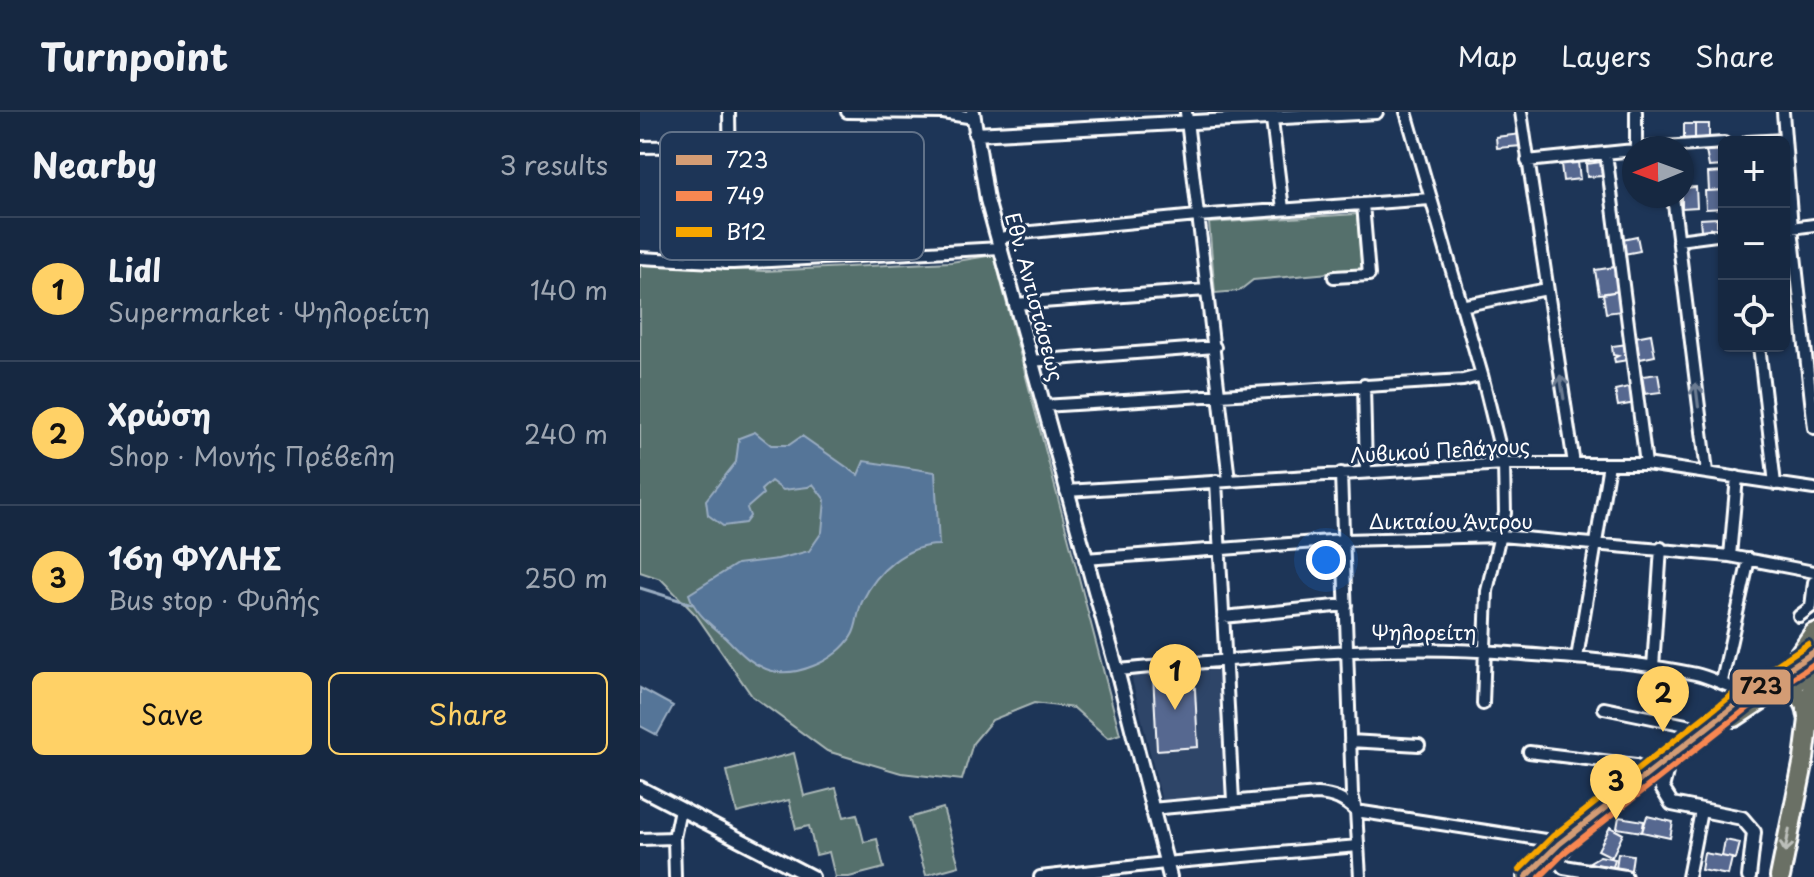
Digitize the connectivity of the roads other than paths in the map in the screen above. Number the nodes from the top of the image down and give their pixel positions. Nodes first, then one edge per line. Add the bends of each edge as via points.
1 (847, 112) edge
2 (1376, 112) edge
3 (1406, 112) edge
4 (1521, 112) edge
5 (1636, 112) edge
6 (1783, 112) edge
7 (974, 115) edge
8 (1271, 115) edge
9 (1186, 118) edge
10 (975, 134) junction
11 (1635, 136) edge
12 (1785, 136) edge
13 (1718, 143) edge
14 (1694, 145) edge
15 (640, 147) edge
16 (660, 147) edge
17 (1622, 151) edge
18 (1606, 153) junction
19 (1527, 161) junction
20 (1430, 199) junction
21 (1363, 204) junction
22 (1674, 208) edge
23 (1283, 209) junction
24 (1197, 216) junction
25 (1814, 225) edge
26 (1790, 229) edge
27 (1718, 235) edge
28 (1678, 240) junction
29 (999, 244) junction
30 (1790, 244) edge
31 (924, 249) edge
32 (640, 258) edge
33 (660, 259) edge
34 (674, 260) edge
35 (767, 260) edge
36 (724, 263) joint
37 (1334, 277) dead end
38 (1547, 289) junction
39 (1206, 290) junction
40 (1015, 304) junction
41 (1461, 306) junction
42 (1215, 347) junction
43 (1760, 352) edge
44 (1030, 361) junction
45 (1482, 375) junction
46 (1364, 385) junction
47 (1221, 396) junction
48 (1043, 406) junction
49 (1814, 428) edge
50 (1504, 464) junction
51 (1574, 464) junction
52 (1609, 464) junction
53 (1646, 464) junction
54 (1366, 472) junction
55 (1707, 472) junction
56 (1341, 473) junction
57 (1737, 477) junction
58 (1229, 480) junction
59 (1216, 481) junction
60 (1775, 484) junction
61 (1814, 489) edge
62 (1066, 491) junction
63 (1500, 536) junction
64 (1344, 540) junction
65 (1595, 546) junction
66 (1220, 548) junction
67 (1661, 548) junction
68 (1730, 556) junction
69 (1085, 559) junction
70 (1749, 559) junction
71 (1814, 572) edge
72 (1814, 582) edge
73 (1346, 605) junction
74 (1799, 616) dead end
75 (1223, 617) junction
76 (1814, 633) edge
77 (1347, 651) junction
78 (1486, 652) junction
79 (1814, 652) edge
80 (1577, 658) junction
81 (1225, 661) junction
82 (1791, 666) junction
83 (1653, 667) junction
84 (1117, 670) junction
85 (1814, 677) edge
86 (1725, 683) junction
87 (1770, 688) junction
88 (1483, 704) dead end
89 (1604, 708) dead end
90 (1725, 714) junction
91 (1808, 719) junction
92 (1699, 734) junction
93 (1350, 741) junction
94 (1419, 745) dead end
95 (1529, 752) dead end
96 (1659, 772) junction
97 (640, 788) edge
98 (1233, 801) junction
99 (680, 809) junction
100 (1151, 809) junction
101 (1356, 811) junction
102 (1701, 811) junction
103 (674, 838) junction
104 (640, 839) edge
105 (1358, 846) junction
106 (1558, 851) junction
107 (1165, 863) junction
108 (675, 877) edge
109 (812, 877) edge
110 (1040, 877) edge
111 (1170, 877) edge
112 (1360, 877) edge
113 (1526, 877) edge
114 (1539, 877) edge
115 (1625, 877) edge
116 (1688, 877) edge
117 (1749, 877) edge
118 (1780, 877) edge

1 - 7 street
2 - 8 street
3 - 20 street
4 - 19 street
5 - 11 street
6 - 12 street
7 - 10 street, Εθν. Αντιστάσεως
8 - 9 street
8 - 23 street
9 - 10 street
9 - 24 street
10 - 29 street, Εθν. Αντιστάσεως
13 - 14 street
15 - 16 street
17 - 18 street
18 - 19 street
18 - 53 street
19 - 38 street
20 - 21 street
20 - 41 street
21 - 23 street
21 - 37 street via 1369,275
22 - 28 street
23 - 24 street
24 - 29 street via 1021,233
24 - 39 street
25 - 26 street
27 - 28 street
55 -> 28 street
29 - 31 street
29 - 40 street, Εθν. Αντιστάσεως
30 - 49 street
32 - 33 street
34 - 36 street
35 - 36 street
38 - 41 street
51 -> 38 street
39 - 40 street
39 - 42 street
40 - 44 street, Εθν. Αντιστάσεως
41 - 45 street
42 - 44 street
42 - 47 street
43 - 60 street
44 - 48 street, Εθν. Αντιστάσεως
45 - 46 street
45 - 50 street
46 - 47 street
46 - 54 street
47 - 48 street
47 - 58 street
48 - 62 street, Εθν. Αντιστάσεως
50 - 51 street, Λυβικού Πελάγους
50 - 54 street, Λυβικού Πελάγους
50 - 63 street
51 - 52 street, Λυβικού Πελάγους
52 - 53 street, Λυβικού Πελάγους
52 - 65 street
53 - 55 street, Λυβικού Πελάγους
54 - 56 street, Λυβικού Πελάγους
55 - 57 street, Λυβικού Πελάγους
56 - 58 street, Λυβικού Πελάγους
56 - 64 street
57 - 60 street, Λυβικού Πελάγους
57 - 68 street
58 - 59 street, Λυβικού Πελάγους
59 - 62 street, Λυβικού Πελάγους
59 - 66 street
60 - 61 street, Λυβικού Πελάγους
62 - 69 street, Εθν. Αντιστάσεως
63 - 64 street, Δικταίου Άντρου
63 - 65 street, Δικταίου Άντρου
63 - 78 street via 1485,612
64 - 66 street, Δικταίου Άντρου
64 - 73 street
65 - 67 street, Δικταίου Άντρου
65 - 80 street
66 - 69 street, Δικταίου Άντρου
66 - 75 street
67 - 68 street, Δικταίου Άντρου
67 - 83 street
68 - 70 street, Δικταίου Άντρου
69 - 84 street, Εθν. Αντιστάσεως
70 - 71 street, Δικταίου Άντρου
70 - 86 street
72 - 74 street via 1811,607
73 - 75 street
73 - 77 street
75 - 81 street
76 - 82 highway
77 - 78 street, Ψηλορείτη
77 - 81 street, Ψηλορείτη
77 - 93 street
78 - 80 street, Ψηλορείτη
78 - 88 street
79 - 82 main road
80 - 83 street, Ψηλορείτη
81 - 84 street, Ψηλορείτη
81 - 98 street
82 - 87 main road
83 - 86 street, Ψηλορείτη
84 - 100 street, Εθν. Αντιστάσεως
85 - 87 main road
85 - 91 highway
86 - 87 street, Ψηλορείτη via 1744,691
86 - 90 street via 1732,700
87 - 90 main road
87 - 91 highway via 1800,696
87 - 96 main road
89 - 92 street via 1691,726
90 - 92 main road
91 -> 118 highway
92 - 96 main road
93 - 94 street
93 - 101 street
95 - 96 street
96 - 102 street via 1668,800
96 - 106 main road
97 - 99 street
98 - 100 street
98 - 101 street via 1332,795
99 - 103 street
99 - 109 street
100 - 107 street, Εθν. Αντιστάσεως
101 - 105 street
101 - 106 street
102 - 116 street
102 - 117 street via 1742,818 1754,832
103 - 104 street
103 - 108 street
105 - 107 street
105 - 112 street
106 - 113 main road
106 - 114 main road
106 - 115 street via 1564,867
107 - 110 street
107 - 111 street, Εθν. Αντιστάσεως

